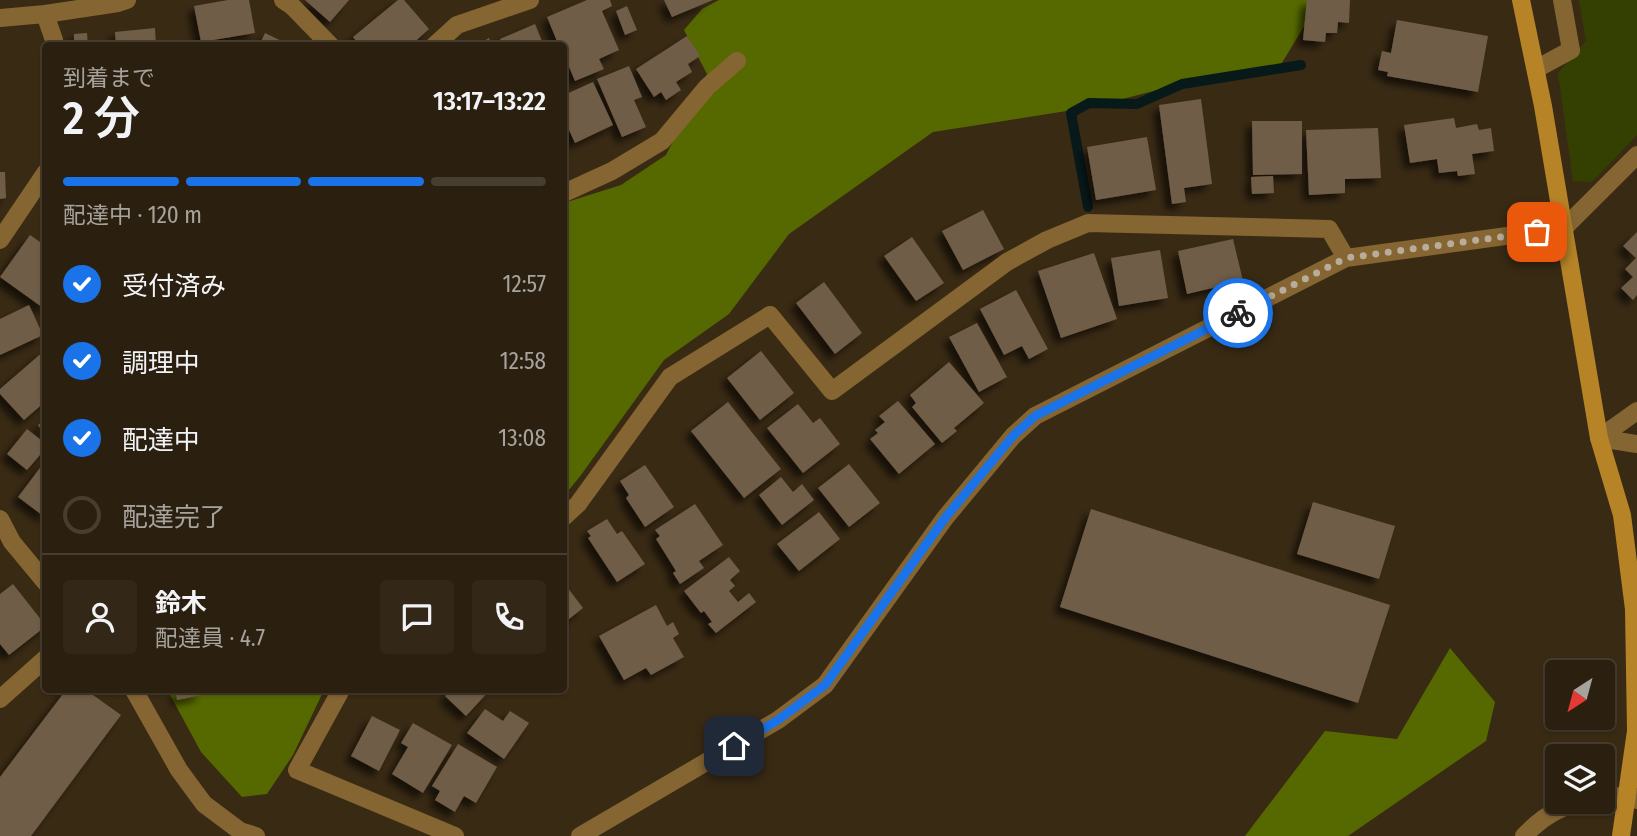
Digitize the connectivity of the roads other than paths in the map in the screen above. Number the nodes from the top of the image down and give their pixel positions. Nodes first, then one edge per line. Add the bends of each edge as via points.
1 (127, 0) edge
2 (284, 0) edge
3 (530, 0) edge
4 (1521, 0) edge
5 (1562, 0) edge
6 (45, 14) junction
7 (0, 18) edge
8 (54, 42) edge
9 (327, 42) edge
10 (438, 42) edge
11 (737, 61) dead end
12 (1536, 69) junction
13 (1637, 155) edge
14 (42, 178) edge
15 (567, 191) edge
16 (1564, 228) junction
17 (0, 240) edge
18 (1346, 258) junction
19 (1637, 411) edge
20 (1598, 438) junction
21 (1637, 444) edge
22 (567, 514) edge
23 (0, 519) edge
24 (42, 578) edge
25 (42, 662) edge
26 (136, 693) edge
27 (339, 693) edge
28 (0, 699) edge
29 (1632, 798) edge
30 (1552, 814) edge
31 (256, 836) edge
32 (455, 836) edge
33 (580, 836) edge
34 (1524, 836) edge
35 (1621, 836) edge

1 - 6 street
2 - 9 street
3 - 10 street via 457,25
4 - 12 street
5 - 12 street via 1571,50
6 - 7 street
6 - 8 street
11 - 15 street via 707,87 662,141
12 - 16 street
13 - 16 street
14 - 17 street
16 - 18 street
16 - 20 street
18 - 22 street via 1329,229 1088,223 1007,262 832,391 770,315 670,377
18 - 33 street via 1035,416 945,518 825,685 778,720
19 - 20 street
20 - 21 street
20 - 29 street via 1622,515 1634,608
23 - 24 street via 12,542
25 - 28 street
26 - 31 street via 204,804 240,831
27 - 32 street via 298,770
29 - 35 street
30 - 34 street

